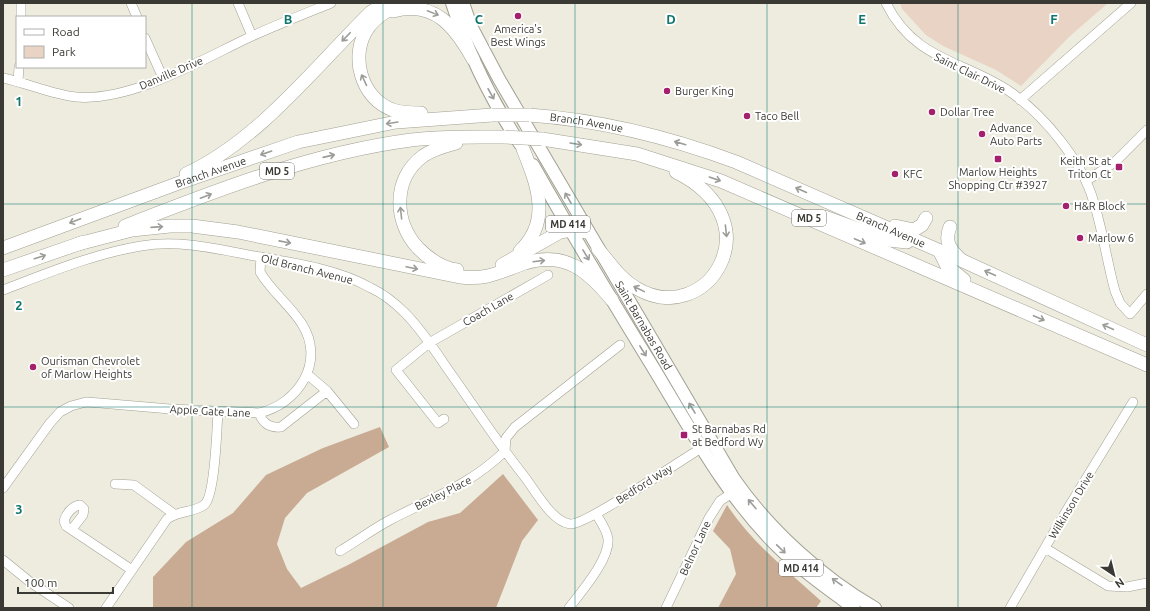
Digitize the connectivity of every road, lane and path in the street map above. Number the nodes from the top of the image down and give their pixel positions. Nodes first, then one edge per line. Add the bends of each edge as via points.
1 (21, 3) edge
2 (131, 3) edge
3 (238, 3) edge
4 (331, 3) edge
5 (402, 3) edge
6 (452, 3) edge
7 (463, 3) edge
8 (470, 3) edge
9 (886, 3) edge
10 (1131, 3) edge
11 (384, 8) edge
12 (21, 16) edge
13 (136, 16) edge
14 (471, 26) junction
15 (252, 36) junction
16 (146, 40) edge
17 (473, 59) junction
18 (19, 68) edge
19 (3, 78) edge
20 (163, 78) junction
21 (18, 81) junction
22 (1020, 100) junction
23 (472, 115) junction
24 (1146, 134) edge
25 (486, 137) junction
26 (523, 149) junction
27 (610, 150) junction
28 (1086, 181) junction
29 (759, 196) junction
30 (837, 206) junction
31 (110, 208) junction
32 (926, 218) dead end
33 (950, 227) dead end
34 (571, 230) junction
35 (588, 232) junction
36 (913, 240) junction
37 (78, 244) junction
38 (3, 248) edge
39 (598, 249) junction
40 (940, 252) junction
41 (260, 257) junction
42 (963, 261) junction
43 (506, 263) junction
44 (3, 270) edge
45 (548, 275) dead end
46 (3, 290) edge
47 (1147, 294) edge
48 (612, 300) junction
49 (1003, 302) junction
50 (429, 343) junction
51 (620, 345) dead end
52 (1147, 345) edge
53 (1147, 365) edge
54 (307, 374) junction
55 (328, 391) junction
56 (1133, 402) dead end
57 (218, 410) junction
58 (259, 413) junction
59 (444, 419) dead end
60 (354, 424) dead end
61 (706, 445) junction
62 (505, 451) junction
63 (115, 484) dead end
64 (3, 488) edge
65 (732, 493) junction
66 (174, 514) junction
67 (596, 514) junction
68 (576, 524) joint
69 (72, 529) dead end
70 (1045, 548) junction
71 (340, 551) dead end
72 (3, 560) edge
73 (132, 570) junction
74 (1147, 583) edge
75 (69, 608) edge
76 (106, 608) edge
77 (569, 608) edge
78 (666, 608) edge
79 (854, 608) edge
80 (875, 608) edge
81 (1010, 608) edge

1 - 12 street
2 - 13 street
3 - 15 street
4 - 15 street, Danville Drive
5 - 11 highway
6 - 17 main road, Saint Barnabas Road / MD 414
7 - 14 main road, Saint Barnabas Road / MD 414
8 - 14 main road
9 - 22 street, Saint Clair Drive via 904,30 927,51 988,79
10 - 22 street
11 -> 17 highway via 418,8 438,15 453,28
23 -> 11 highway via 392,110 372,94 359,68 359,53 362,38 368,27
11 -> 31 highway via 371,12 241,140 192,171
35 -> 14 main road, Saint Barnabas Road / MD 414 via 485,55
15 - 20 street, Danville Drive
16 - 20 street
17 -> 26 main road, Saint Barnabas Road / MD 414
18 - 21 street
19 - 21 street, Danville Drive
20 - 21 street, Danville Drive via 118,94 98,97 76,97
22 - 28 street, Saint Clair Drive via 1053,132
30 -> 23 highway, Branch Avenue / MD 5, bridge via 736,162 645,134 566,118
23 -> 31 highway, Branch Avenue / MD 5 via 396,122 298,142
24 - 28 street via 1115,162
25 -> 27 highway, Branch Avenue / MD 5, bridge via 542,139
37 -> 25 highway, Branch Avenue / MD 5 via 167,209 295,165 412,140
43 -> 25 highway via 481,271 450,269 423,253 412,242 400,214 403,183 412,167 422,157 446,145
26 - 34 main road, Saint Barnabas Road / MD 414
26 - 43 highway via 539,190 539,216 526,246
27 -> 29 highway, Branch Avenue / MD 5 via 665,162
27 -> 39 highway via 623,157 675,172 698,186 715,203 723,216 727,236 725,255 713,276 695,290 674,297 659,296 638,289 623,279
28 - 47 street, Saint Clair Drive via 1094,202 1120,303 1130,314
29 - 36 highway via 806,209 888,240
29 -> 49 highway, Branch Avenue / MD 5
30 - 32 highway via 904,229 914,230 922,225
30 - 36 highway, Branch Avenue / MD 5
31 -> 38 highway, Branch Avenue / MD 5
33 - 42 highway via 948,244
34 - 35 highway
34 - 43 highway via 560,232
34 -> 48 main road, Saint Barnabas Road / MD 414
35 - 39 main road, Saint Barnabas Road / MD 414
36 - 40 highway, Branch Avenue / MD 5
44 -> 37 highway, Branch Avenue / MD 5
37 -> 48 highway via 132,230 192,226 238,232 460,278 492,276 536,261 556,260 568,262 591,276
61 -> 39 main road, Saint Barnabas Road / MD 414
40 - 42 highway, Branch Avenue / MD 5
40 - 49 highway via 947,266 955,274
41 - 46 street, Old Branch Avenue via 178,244 143,245 95,256
41 - 50 street, Old Branch Avenue via 278,259 349,278 370,287 407,314
41 - 54 street, Apple Gate Lane via 260,272 303,325 310,360
52 -> 42 highway, Branch Avenue / MD 5
45 - 50 street, Coach Lane
48 -> 61 main road, Saint Barnabas Road / MD 414
49 -> 53 highway, Branch Avenue / MD 5
50 - 59 street, Coach Lane via 396,370 438,423
50 - 62 street, Old Branch Avenue
51 - 62 street via 512,431 506,438
54 - 55 street
54 - 58 street, Apple Gate Lane via 288,401 270,411
55 - 58 street via 282,427 268,426 262,422
55 - 60 street
56 - 70 street, Wilkinson Drive
57 - 58 street, Apple Gate Lane
57 - 64 street, Apple Gate Lane via 170,409 100,402 71,406 60,412 50,423
57 - 66 street via 214,471 209,500 196,509
61 - 65 main road, Saint Barnabas Road / MD 414
61 - 67 street, Bedford Way
80 -> 61 main road, Saint Barnabas Road / MD 414 via 806,558 765,518
62 - 68 street, Old Branch Avenue via 558,520
62 - 71 street, Bexley Place via 469,481 388,521
63 - 66 street via 134,485
65 - 78 street, Belnor Lane via 720,501 713,512
65 -> 79 main road, Saint Barnabas Road / MD 414 via 778,547
66 - 73 street via 161,526
67 - 68 street, Bedford Way
67 - 77 street via 606,532 606,553
69 - 73 street
70 - 74 street via 1108,586 1127,587
70 - 81 street, Wilkinson Drive
72 - 75 street
73 - 76 street

